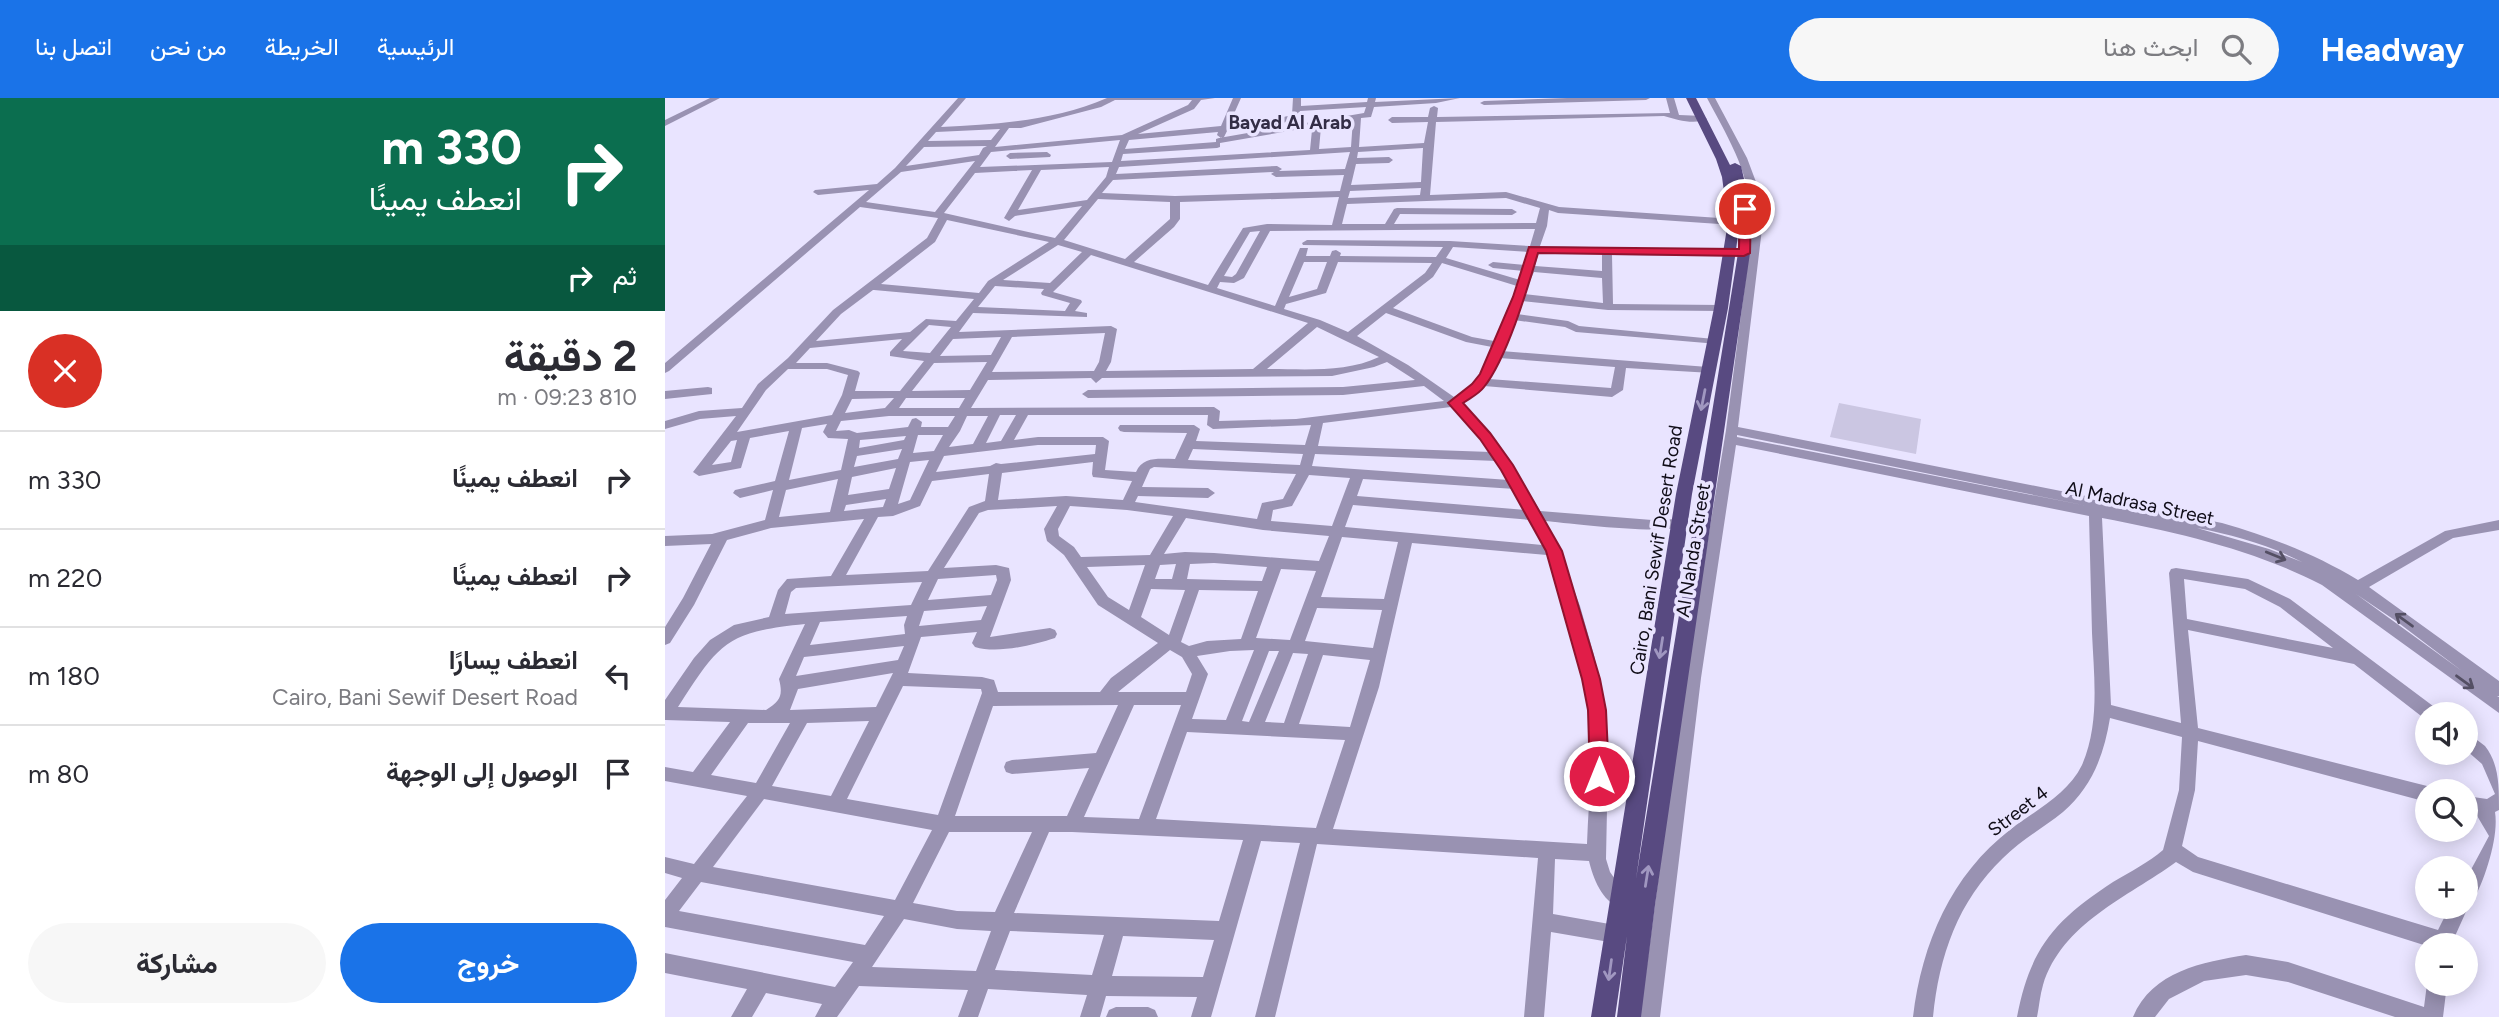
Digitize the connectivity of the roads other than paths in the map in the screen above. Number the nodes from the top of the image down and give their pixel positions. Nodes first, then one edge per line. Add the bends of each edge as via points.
1 (716, 98) edge
2 (962, 98) edge
3 (1096, 98) edge
4 (1199, 98) edge
5 (1211, 98) edge
6 (1237, 98) edge
7 (1297, 98) edge
8 (1456, 98) edge
9 (1646, 98) edge
10 (1670, 98) edge
11 (1691, 98) edge
12 (1702, 98) edge
13 (1711, 98) edge
14 (1605, 99) edge
15 (1509, 100) edge
16 (1372, 101) edge
17 (1560, 101) edge
18 (1338, 102) edge
19 (1408, 103) junction
20 (1435, 105) edge
21 (1484, 106) edge
22 (1296, 108) junction
23 (1072, 112) junction
24 (1567, 115) junction
25 (1357, 116) junction
26 (1675, 116) junction
27 (1338, 117) junction
28 (1405, 119) junction
29 (1703, 119) junction
30 (1392, 120) dead end
31 (1035, 122) junction
32 (665, 123) edge
33 (1006, 127) junction
34 (1290, 128) junction
35 (1223, 129) junction
36 (935, 130) junction
37 (1272, 133) junction
38 (1126, 136) junction
39 (1218, 143) junction
40 (923, 144) junction
41 (1045, 144) junction
42 (1428, 145) junction
43 (1355, 148) junction
44 (1314, 150) junction
45 (985, 152) junction
46 (1121, 152) junction
47 (1281, 152) junction
48 (1266, 153) junction
49 (1047, 155) dead end
50 (1214, 157) junction
51 (1389, 160) dead end
52 (1352, 161) junction
53 (1117, 164) junction
54 (1038, 168) junction
55 (898, 170) junction
56 (972, 170) junction
57 (1276, 171) junction
58 (1349, 172) junction
59 (1110, 177) junction
60 (1426, 185) junction
61 (880, 186) junction
62 (818, 192) dead end
63 (1344, 194) junction
64 (1270, 195) junction
65 (1514, 196) junction
66 (1425, 197) junction
67 (1094, 199) junction
68 (1175, 199) junction
69 (860, 204) junction
70 (1545, 207) junction
71 (1512, 212) junction
72 (1012, 214) junction
73 (941, 216) junction
74 (1734, 222) junction
75 (1511, 225) junction
76 (1542, 226) junction
77 (1267, 227) junction
78 (1388, 227) junction
79 (1400, 227) junction
80 (1003, 228) junction
81 (1313, 228) junction
82 (1340, 228) junction
83 (1057, 241) junction
84 (1307, 243) junction
85 (1340, 244) junction
86 (1397, 244) junction
87 (1450, 244) junction
88 (1504, 247) junction
89 (1746, 249) junction
90 (1534, 250) junction
91 (1089, 251) junction
92 (1607, 252) junction
93 (1300, 259) junction
94 (1334, 259) junction
95 (1441, 260) junction
96 (1127, 262) junction
97 (1493, 265) dead end
98 (1529, 270) junction
99 (1608, 275) junction
100 (992, 283) junction
101 (1214, 284) junction
102 (1523, 284) junction
103 (1052, 286) junction
104 (874, 287) junction
105 (980, 296) junction
106 (1519, 297) junction
107 (1280, 306) junction
108 (1608, 307) junction
109 (969, 310) junction
110 (1387, 310) junction
111 (1067, 314) junction
112 (1083, 315) dead end
113 (1510, 316) junction
114 (1733, 316) junction
115 (1316, 322) junction
116 (958, 324) junction
117 (1009, 333) junction
118 (912, 335) junction
119 (949, 336) junction
120 (1350, 336) junction
121 (1714, 342) junction
122 (805, 345) junction
123 (1496, 349) junction
124 (994, 358) junction
125 (1388, 358) junction
126 (931, 359) junction
127 (1621, 364) junction
128 (786, 366) junction
129 (665, 369) edge
130 (1708, 371) junction
131 (1257, 372) junction
132 (1099, 374) junction
133 (984, 376) junction
134 (1426, 382) junction
135 (1482, 382) junction
136 (708, 391) dead end
137 (904, 393) junction
138 (974, 394) junction
139 (1088, 394) junction
140 (665, 395) edge
141 (848, 395) junction
142 (1454, 403) junction
143 (922, 410) junction
144 (964, 410) junction
145 (997, 410) junction
146 (1025, 410) junction
147 (1080, 410) junction
148 (746, 411) junction
149 (889, 412) junction
150 (834, 420) junction
151 (1318, 420) junction
152 (665, 425) edge
153 (796, 428) junction
154 (1124, 428) dead end
155 (954, 431) junction
156 (1731, 435) junction
157 (744, 436) junction
158 (855, 437) junction
159 (911, 437) junction
160 (727, 438) junction
161 (1009, 445) junction
162 (1189, 445) junction
163 (980, 448) junction
164 (1311, 450) junction
165 (852, 453) junction
166 (939, 453) junction
167 (1101, 457) junction
168 (1500, 457) junction
169 (905, 460) junction
170 (1180, 463) junction
171 (995, 467) junction
172 (1305, 470) junction
173 (847, 472) junction
174 (1358, 474) junction
175 (929, 477) junction
176 (782, 485) junction
177 (1517, 485) junction
178 (1134, 491) junction
179 (740, 493) dead end
180 (895, 493) junction
181 (1207, 493) dead end
182 (1684, 494) junction
183 (1712, 499) junction
184 (1349, 500) junction
185 (841, 501) junction
186 (1066, 501) junction
187 (991, 505) junction
188 (2095, 507) junction
189 (881, 512) junction
190 (1182, 513) junction
191 (1536, 515) junction
192 (836, 517) junction
193 (771, 523) junction
194 (1680, 524) junction
195 (1263, 525) junction
196 (2499, 525) edge
197 (1338, 532) junction
198 (722, 537) junction
199 (1406, 538) junction
200 (665, 541) edge
201 (1554, 551) junction
202 (1185, 557) junction
203 (1155, 558) junction
204 (1079, 562) junction
205 (1276, 563) junction
206 (1326, 567) junction
207 (933, 575) junction
208 (836, 580) junction
209 (1147, 584) junction
210 (1178, 585) junction
211 (1194, 585) junction
212 (1265, 586) junction
213 (2352, 590) junction
214 (997, 600) junction
215 (1313, 602) junction
216 (1391, 606) junction
217 (917, 608) junction
218 (814, 619) junction
219 (1133, 621) junction
220 (775, 622) junction
221 (2180, 623) junction
222 (986, 625) junction
223 (1051, 635) dead end
224 (913, 636) junction
225 (665, 639) edge
226 (1171, 644) junction
227 (1246, 645) junction
228 (1263, 646) junction
229 (1292, 648) junction
230 (1317, 650) junction
231 (798, 652) junction
232 (1187, 653) junction
233 (1379, 655) junction
234 (2358, 659) junction
235 (901, 672) junction
236 (792, 684) junction
237 (2499, 690) edge
238 (1105, 697) junction
239 (1131, 697) junction
240 (1191, 698) junction
241 (988, 699) junction
242 (2415, 702) edge
243 (2499, 706) edge
244 (2103, 710) junction
245 (665, 713) edge
246 (883, 714) junction
247 (744, 716) junction
248 (769, 717) junction
249 (802, 717) junction
250 (1181, 725) junction
251 (1231, 728) junction
252 (1254, 729) junction
253 (1289, 731) junction
254 (2190, 733) junction
255 (1355, 734) junction
256 (2478, 750) edge
257 (1102, 760) junction
258 (1012, 767) dead end
259 (665, 774) edge
260 (697, 780) junction
261 (2499, 788) edge
262 (2415, 791) edge
263 (760, 792) junction
264 (2482, 804) edge
265 (835, 806) junction
266 (943, 824) junction
267 (1044, 824) junction
268 (1072, 824) junction
269 (1144, 828) junction
270 (1254, 833) junction
271 (1316, 837) junction
272 (1547, 850) junction
273 (2172, 850) junction
274 (1596, 853) junction
275 (665, 865) edge
276 (696, 873) junction
277 (2478, 874) edge
278 (1620, 899) junction
279 (897, 911) junction
280 (665, 916) edge
281 (1543, 921) junction
282 (1002, 924) junction
283 (1116, 928) junction
284 (1227, 931) junction
285 (1615, 934) junction
286 (2415, 935) edge
287 (869, 955) junction
288 (665, 963) edge
289 (856, 976) junction
290 (983, 980) junction
291 (762, 982) junction
292 (1100, 985) junction
293 (1210, 987) junction
294 (2436, 996) edge
295 (839, 999) junction
296 (741, 1017) edge
297 (825, 1017) edge
298 (968, 1017) edge
299 (1090, 1017) edge
300 (1116, 1017) edge
301 (1148, 1017) edge
302 (1201, 1017) edge
303 (1265, 1017) edge
304 (1534, 1017) edge
305 (1603, 1017) edge
306 (1629, 1017) edge
307 (1650, 1017) edge
308 (1923, 1017) edge
309 (2027, 1017) edge
310 (2143, 1017) edge
311 (2425, 1017) edge
312 (2434, 1017) edge

1 - 32 street
2 - 36 street
3 - 23 street via 1076,100
4 - 5 street
4 - 23 street via 1114,99
4 - 38 street via 1191,107
6 - 35 street
7 - 22 street
8 - 20 street
9 - 14 street
10 - 26 street
11 - 29 main road, Cairo, Bani Sewif Desert Road
12 - 89 main road, Cairo, Bani Sewif Desert Road via 1725,139 1742,187
13 - 89 street, Al Nahda Street via 1739,148 1754,190 1757,229
14 - 17 street
15 - 17 street
15 - 21 street
16 - 18 street
16 - 19 street
16 - 25 street via 1369,114
17 - 24 street
18 - 22 street
18 - 27 street
19 - 20 street
19 - 28 street
20 - 21 street
20 - 28 street
20 - 42 street
21 - 24 street
22 - 35 street via 1296,117 1285,121
23 - 31 street
24 - 26 street
25 - 27 street
25 - 43 street
26 - 29 street
27 - 34 street
28 - 30 street
29 - 74 main road, Cairo, Bani Sewif Desert Road via 1725,168
31 - 33 street
31 - 41 street
33 - 36 street
33 - 45 street
34 - 37 street
34 - 44 street via 1316,127
35 - 38 street
35 - 39 street
36 - 40 street
37 - 39 street
37 - 48 street
38 - 41 street
38 - 46 street
39 - 46 street
39 - 50 street
40 - 45 street
40 - 55 street
41 - 45 street
42 - 43 street
42 - 60 street
43 - 44 street
43 - 52 street
44 - 47 street
45 - 49 street
45 - 55 street
45 - 56 street
46 - 53 street
47 - 48 street
47 - 57 street
48 - 50 street
50 - 53 street
51 - 52 street
52 - 58 street
53 - 54 street
53 - 59 street
54 - 56 street
54 - 72 street
55 - 61 street
56 - 73 street
57 - 58 street
57 - 59 street
57 - 64 street
58 - 63 street
59 - 67 street
60 - 63 street
60 - 66 street
61 - 62 street
61 - 69 street
63 - 64 street
63 - 66 street
63 - 82 street
64 - 68 street
65 - 66 street
65 - 70 street
65 - 71 street
67 - 68 street
67 - 72 street
67 - 83 street
68 - 96 street via 1171,225
69 - 73 street
69 - 129 street
70 - 74 street
70 - 76 street
71 - 75 street
71 - 78 street via 1397,211
72 - 80 street
73 - 80 street
73 - 104 street via 931,240
74 - 89 main road, Cairo, Bani Sewif Desert Road
75 - 76 street
75 - 79 street
75 - 88 street
76 - 90 street
77 - 81 street
77 - 101 street via 1240,276
77 - 101 street via 1246,230
78 - 79 street
78 - 82 street
79 - 86 street
80 - 83 street
81 - 82 street
81 - 84 street
82 - 85 street
83 - 91 street
83 - 100 street
84 - 85 street
84 - 93 street
85 - 86 street
85 - 94 street
86 - 87 street
87 - 88 street
87 - 95 street
88 - 90 street
89 - 92 street
89 - 114 main road, Cairo, Bani Sewif Desert Road
89 - 114 street, Al Nahda Street
90 - 92 street
90 - 98 street
91 - 96 street
91 - 103 street
92 - 99 street
93 - 94 street
93 - 107 street
94 - 95 street
94 - 107 street via 1322,291
95 - 102 street
95 - 110 street
96 - 101 street
97 - 98 street
98 - 99 street
98 - 102 street
99 - 108 street
100 - 103 street
100 - 105 street
101 - 107 street
102 - 106 street
103 - 111 street via 1046,293 1076,302
104 - 105 street
104 - 122 street via 837,312
105 - 109 street
106 - 108 street
106 - 113 street
107 - 115 street
108 - 114 street
109 - 111 street
109 - 116 street
110 - 120 street
110 - 123 street
111 - 112 street
113 - 121 street via 1576,329
113 - 123 street
114 - 121 main road, Cairo, Bani Sewif Desert Road
114 - 156 street, Al Nahda Street
114 - 183 main road, Cairo, Bani Sewif Desert Road
115 - 120 street
115 - 131 street
116 - 118 street via 928,321
116 - 119 street
117 - 119 street
117 - 124 street
117 - 132 street via 1111,329
118 - 122 street
118 - 126 street via 894,354
119 - 126 street
120 - 125 street
121 - 130 main road, Cairo, Bani Sewif Desert Road
122 - 128 street
123 - 127 street
123 - 135 street
124 - 126 street
124 - 133 street
125 - 131 street via 1332,372
125 - 134 street
126 - 137 street
127 - 130 street
127 - 135 street via 1617,390 1612,393
128 - 141 street via 850,371 854,376
128 - 148 street via 762,387
130 -> 182 main road, Cairo, Bani Sewif Desert Road
131 - 132 street
132 - 133 street
132 - 139 street
133 - 138 street
134 - 139 street via 1343,391
134 - 142 street
135 - 142 street
136 - 140 street
137 - 138 street
137 - 141 street
137 - 149 street
138 - 144 street
139 - 147 street
141 - 150 street
142 - 151 street
142 - 168 street
143 - 144 street
143 - 149 street
143 - 159 street
144 - 145 street
144 - 155 street
145 - 146 street
145 - 163 street
146 - 147 street
146 - 161 street
147 - 151 street via 1214,411 1214,425
148 - 152 street via 699,415
148 - 160 street
149 - 150 street
150 - 153 street
150 - 158 street via 830,434
151 - 164 street
153 - 157 street
153 - 176 street
154 - 162 street via 1194,429
155 - 159 street
155 - 166 street
156 - 183 street, Al Nahda Street
156 - 188 street, Al Madrasa Street
157 - 160 street
157 - 160 street via 736,465 699,472
158 - 159 street
158 - 165 street
159 - 165 street
159 - 169 street
161 - 163 street
161 - 167 street via 1103,440
161 - 171 street
162 - 164 street
162 - 170 street
163 - 166 street
163 - 171 street
164 - 168 street
164 - 172 street
165 - 173 street
166 - 169 street
166 - 175 street
167 - 171 street
167 - 178 street via 1098,474
168 - 177 street
169 - 173 street
169 - 180 street
170 - 172 street
170 - 178 street via 1149,464
171 - 175 street
171 - 187 street
172 - 174 street
172 - 195 street via 1287,503 1267,506
173 - 176 street
173 - 185 street
174 - 177 street
174 - 184 street
175 - 189 street via 915,503
176 - 179 street
176 - 193 street
177 - 191 street
178 - 181 street
178 - 186 street
178 - 190 street
180 - 185 street
180 - 189 street
182 - 183 main road
182 - 194 main road, Cairo, Bani Sewif Desert Road
306 -> 183 main road, Cairo, Bani Sewif Desert Road via 1643,905
183 - 307 street, Al Nahda Street
184 - 191 street
184 - 197 street
185 - 192 street
186 - 187 street
186 - 204 street via 1050,535
187 - 207 street via 971,513
188 - 213 street, Al Madrasa Street via 2253,547
188 - 244 street, Street 4
189 - 192 street
189 - 208 street
190 - 195 street
190 - 203 street
191 - 194 street
191 - 201 street
192 - 193 street
193 - 198 street
194 -> 278 main road, Cairo, Bani Sewif Desert Road
195 - 197 street
196 - 213 street via 2450,534
197 - 199 street
197 - 206 street
198 - 200 street
198 - 225 street
199 - 201 street
199 - 216 street
201 - 274 street via 1585,649 1597,710
202 - 203 street
202 - 205 street
202 - 210 street
203 - 204 street
203 - 209 street
204 - 219 street via 1103,601
205 - 206 street
205 - 212 street
206 - 215 street
207 - 208 street
207 - 214 street via 1001,570 1004,580
207 - 217 street
208 - 220 street via 788,585
209 - 210 street
209 - 219 street
210 - 211 street
211 - 212 street
211 - 226 street via 1180,631
212 - 227 street
237 -> 213 street, Al Madrasa Street
213 -> 243 street, Al Madrasa Street
214 - 217 street
214 - 222 street
215 - 216 street
215 - 229 street
216 - 233 street
217 - 218 street
217 - 224 street via 911,625
218 - 220 street
218 - 231 street
219 - 226 street
220 - 245 street via 744,627 722,638
221 - 234 street
221 - 234 street via 2176,573 2248,584 2285,603
221 - 254 street
222 - 223 street via 980,643
222 - 224 street
224 - 231 street
224 - 235 street
226 - 232 street
226 - 238 street via 1117,682
227 - 228 street
227 - 232 street via 1210,645
228 - 229 street
228 - 251 street
229 - 230 street
229 - 252 street
230 - 233 street
230 - 253 street
231 - 236 street via 786,681
232 - 240 street via 1200,674
233 - 255 street
234 - 242 street
235 - 236 street
235 - 241 street via 982,683 989,689
235 - 246 street
236 - 248 street via 783,708
238 - 239 street
238 - 241 street
239 - 240 street
239 - 257 street
240 - 250 street
241 - 266 street
244 - 254 street
244 - 308 street, Street 4 via 2101,736 2080,784 2062,804 2005,844 1977,872 1954,906 1936,947
245 - 247 street
246 - 249 street
246 - 265 street
247 - 248 street
247 - 260 street
248 - 249 street
249 - 263 street
250 - 251 street
250 - 269 street
251 - 252 street
252 - 253 street
253 - 255 street
254 - 262 street
254 - 273 street via 2187,790
255 - 271 street
256 - 261 street via 2489,760
257 - 258 street
257 - 268 street
259 - 260 street
260 - 263 street
263 - 265 street
263 - 276 street
264 - 277 street via 2498,837
265 - 266 street
266 - 267 street
266 - 279 street
267 - 268 street
267 - 282 street
268 - 269 street
269 - 270 street
270 - 271 street
270 - 284 street
271 - 272 street
271 - 303 street
272 - 274 street
272 - 281 street
273 - 286 street via 2193,864
273 - 309 street via 2169,857 2083,913 2056,940 2041,959
274 - 278 street via 1607,885
275 - 276 street
276 - 279 street
276 - 280 street
278 - 285 main road, Cairo, Bani Sewif Desert Road
279 - 282 street
279 - 287 street
280 - 287 street
281 - 285 street
281 - 304 street
282 - 283 street
282 - 290 street
283 - 284 street
283 - 292 street
284 - 293 street
285 -> 305 main road, Cairo, Bani Sewif Desert Road
287 - 289 street
288 - 291 street
289 - 290 street
289 - 295 street
290 - 292 street
290 - 298 street
291 - 295 street
291 - 296 street
292 - 293 street
292 - 299 street
293 - 302 street
294 - 312 street
295 - 297 street
300 - 301 street
310 - 311 street via 2162,992 2202,972 2246,965 2288,972

